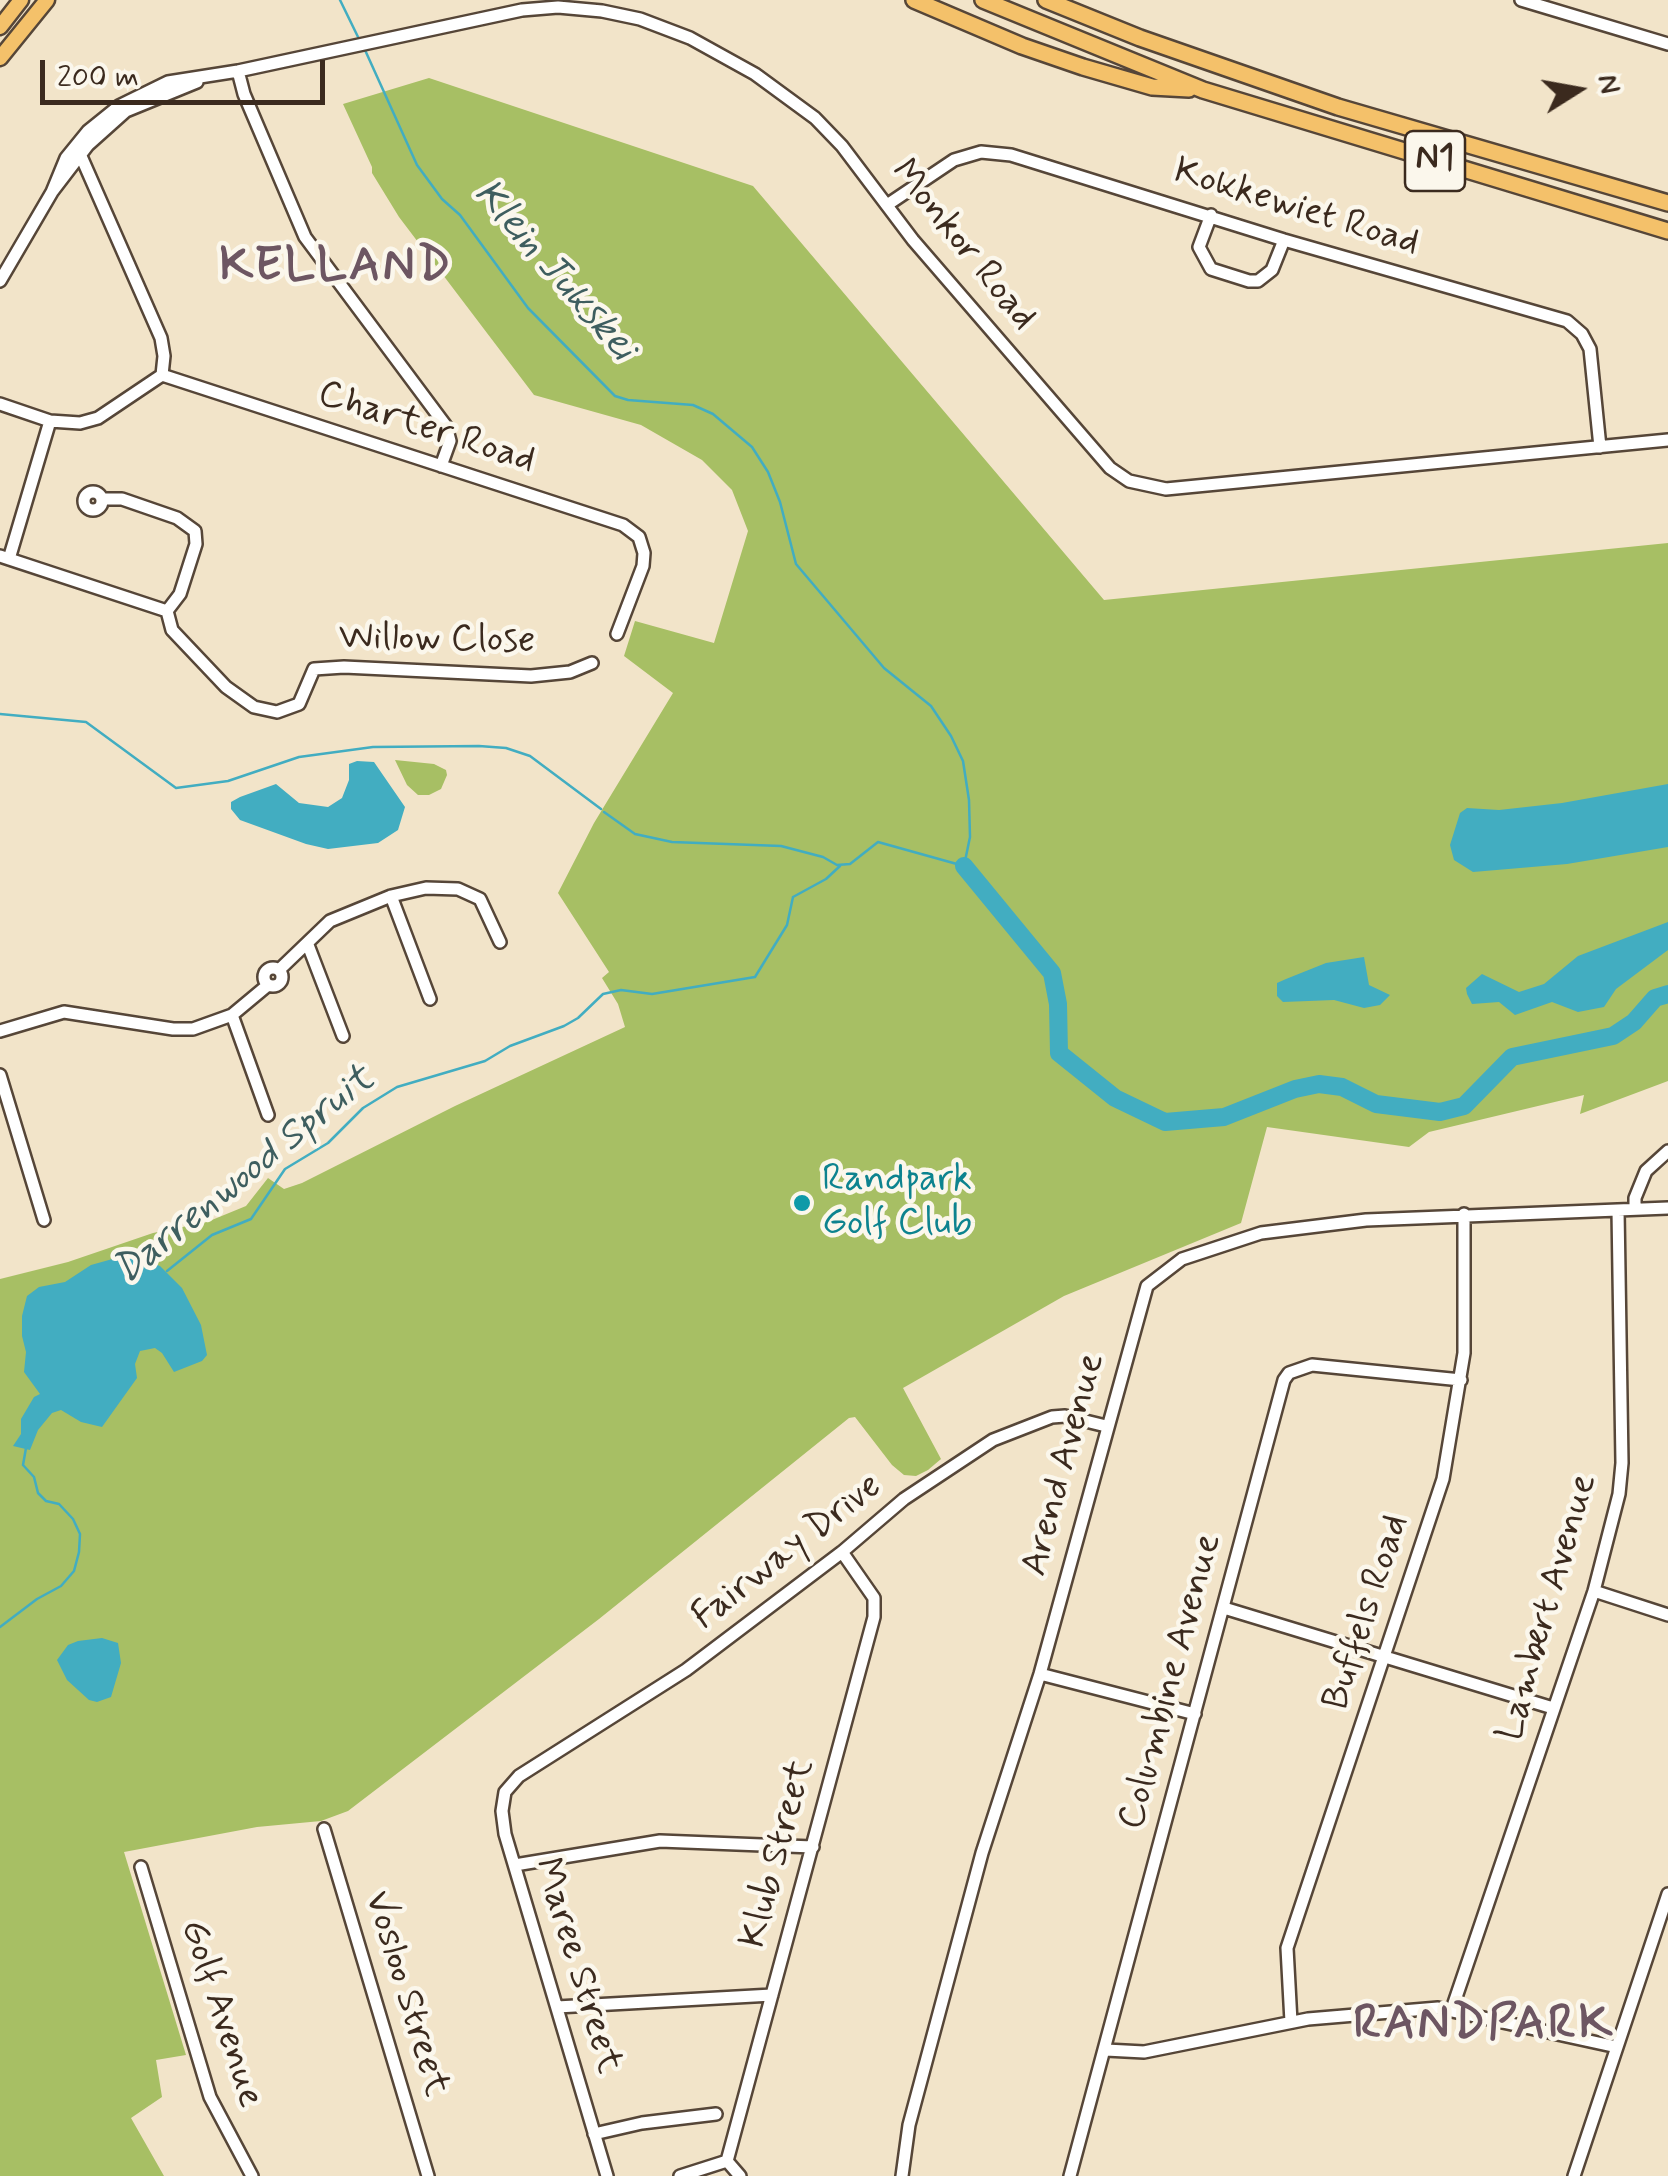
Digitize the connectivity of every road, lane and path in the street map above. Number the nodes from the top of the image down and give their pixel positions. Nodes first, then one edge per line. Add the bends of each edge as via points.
1 (21, 0) edge
2 (46, 0) edge
3 (914, 0) edge
4 (983, 0) edge
5 (1046, 0) edge
6 (1521, 0) edge
7 (0, 27) edge
8 (1668, 44) edge
9 (0, 58) edge
10 (238, 71) junction
11 (211, 76) junction
12 (1203, 90) junction
13 (80, 154) junction
14 (52, 192) junction
15 (1668, 203) edge
16 (887, 204) junction
17 (1211, 215) junction
18 (1668, 231) edge
19 (1284, 240) junction
20 (0, 281) edge
21 (162, 376) junction
22 (0, 404) edge
23 (50, 421) junction
24 (1668, 440) edge
25 (1600, 447) junction
26 (441, 466) junction
27 (102, 499) dead end
28 (4, 558) edge
29 (167, 612) junction
30 (618, 634) dead end
31 (592, 663) dead end
32 (391, 896) junction
33 (500, 942) dead end
34 (308, 944) junction
35 (430, 999) dead end
36 (232, 1015) junction
37 (0, 1030) edge
38 (343, 1036) dead end
39 (0, 1074) edge
40 (268, 1115) dead end
41 (1668, 1152) edge
42 (1668, 1208) edge
43 (1635, 1209) junction
44 (1618, 1210) junction
45 (1464, 1214) junction
46 (44, 1220) dead end
47 (1460, 1380) junction
48 (1106, 1426) junction
49 (842, 1552) junction
50 (1594, 1591) junction
51 (1224, 1608) junction
52 (1668, 1615) edge
53 (1386, 1657) junction
54 (1040, 1674) junction
55 (1553, 1708) junction
56 (1195, 1714) junction
57 (519, 1776) joint
58 (324, 1829) dead end
59 (813, 1847) junction
60 (515, 1865) junction
61 (141, 1867) dead end
62 (1668, 1894) edge
63 (772, 1995) junction
64 (557, 2007) junction
65 (1452, 2010) junction
66 (1291, 2022) junction
67 (1617, 2047) junction
68 (1106, 2050) junction
69 (716, 2114) dead end
70 (594, 2134) junction
71 (727, 2161) junction
72 (252, 2176) edge
73 (428, 2176) edge
74 (607, 2176) edge
75 (680, 2176) edge
76 (740, 2176) edge
77 (902, 2176) edge
78 (1070, 2176) edge
79 (1574, 2176) edge

1 - 7 main road
2 - 9 main road
3 - 12 highway via 1082,66 1152,86
4 - 12 highway, N1
5 - 15 highway, N1 via 1338,106
6 - 8 street
10 - 11 street, Monkor Road
10 - 16 street, Monkor Road via 544,8 602,10 715,50 755,74 842,146
10 - 26 street via 305,237 446,426 450,441
11 - 13 street, Monkor Road via 126,111
11 - 14 street, Monkor Road via 168,82 118,106 74,147
12 - 18 highway, N1
13 - 14 street, Monkor Road
13 - 21 street via 161,338
14 - 20 street, Monkor Road
16 - 17 street, Kokkewiet Road via 954,160 990,152
16 - 25 street, Monkor Road via 1110,468 1144,486
17 - 19 street, Kokkewiet Road
17 - 19 street via 1200,247 1211,269 1258,281 1272,270
19 - 25 street, Kokkewiet Road via 1567,322 1590,349
21 - 23 street via 98,418
21 - 26 street, Charter Road
22 - 23 street
23 - 28 street
24 - 25 street, Monkor Road
26 - 30 street, Charter Road via 623,524 639,537 644,566
27 - 29 street via 122,499 195,531 180,594
28 - 29 street
29 - 31 street, Willow Close via 172,630 226,688 268,711 300,704 314,669 532,676
32 - 33 street via 426,888 472,893 486,906
32 - 34 street via 330,921
32 - 35 street
34 - 36 street via 279,970 266,971 268,985
34 - 38 street
36 - 37 street via 182,1030 64,1012
36 - 40 street
39 - 46 street
41 - 43 street via 1646,1171
42 - 43 street, Arend Avenue
43 - 44 street, Arend Avenue
44 - 45 street, Arend Avenue
44 - 50 street, Lambert Avenue via 1622,1464
45 - 47 street, Buffels Road
45 - 48 street, Arend Avenue via 1262,1232 1172,1264 1142,1294
47 - 51 street, Columbine Avenue via 1312,1365 1290,1373 1280,1390
47 - 53 street, Buffels Road via 1443,1479
48 - 49 street, Fairway Drive via 1065,1416 1003,1435 904,1499
48 - 54 street, Arend Avenue
49 - 57 street, Fairway Drive via 686,1670
49 - 59 street, Klub Street via 875,1607
50 - 52 street
50 - 55 street, Lambert Avenue
51 - 53 street
51 - 56 street, Columbine Avenue
53 - 55 street
53 - 66 street, Buffels Road via 1286,1948
54 - 56 street
54 - 77 street, Arend Avenue via 982,1853 909,2125
55 - 65 street, Lambert Avenue
56 - 68 street, Columbine Avenue
57 - 60 street, Maree Street via 502,1800
58 - 73 street, Vosloo Street
59 - 60 street via 671,1840
59 - 63 street, Klub Street
60 - 64 street, Maree Street
61 - 72 street, Golf Avenue via 210,2096
62 - 67 street
63 - 64 street
63 - 71 street, Klub Street
64 - 70 street, Maree Street
65 - 66 street
65 - 67 street
66 - 68 street via 1144,2052
67 - 79 street
68 - 78 street, Columbine Avenue
69 - 70 street
70 - 74 street, Maree Street
71 - 75 street
71 - 76 street

